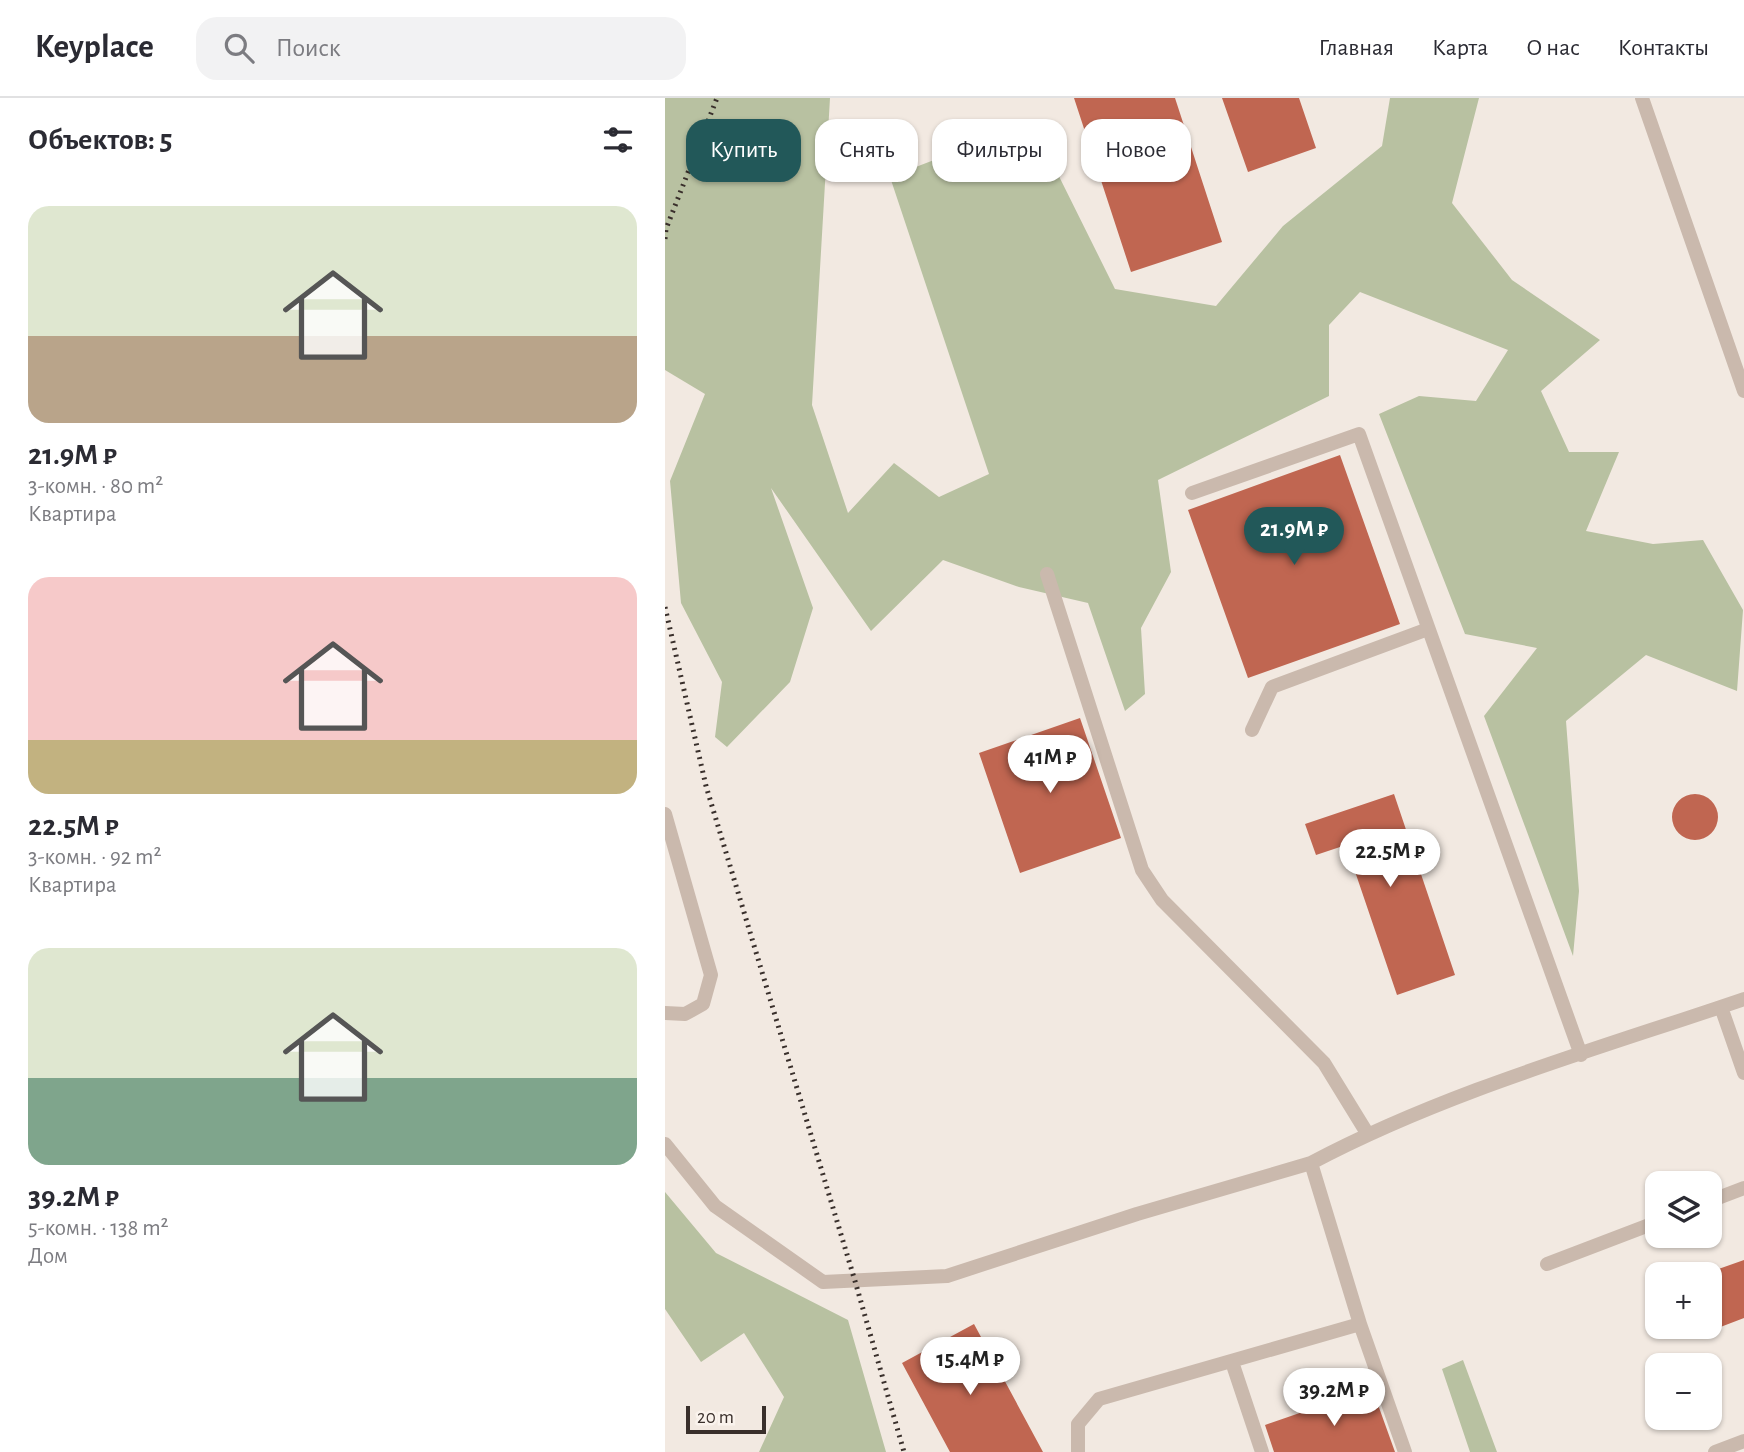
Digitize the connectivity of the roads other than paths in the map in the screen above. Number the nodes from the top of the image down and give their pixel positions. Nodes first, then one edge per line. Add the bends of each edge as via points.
1 (1641, 98) edge
2 (1744, 391) edge
3 (1192, 493) dead end
4 (1047, 574) dead end
5 (1428, 629) junction
6 (1252, 730) dead end
7 (665, 814) edge
8 (1744, 999) edge
9 (1721, 1007) junction
10 (665, 1013) edge
11 (1581, 1055) junction
12 (1744, 1073) edge
13 (1367, 1133) junction
14 (665, 1144) edge
15 (1311, 1163) junction
16 (1744, 1188) edge
17 (1722, 1196) edge
18 (1645, 1227) edge
19 (1547, 1264) dead end
20 (1360, 1324) junction
21 (1232, 1362) junction
22 (1744, 1441) edge
23 (1078, 1452) edge
24 (1262, 1452) edge
25 (1405, 1452) edge
26 (1715, 1452) edge

1 - 2 lane
3 - 5 lane via 1359,434
4 - 13 lane via 1142,870 1162,900 1324,1063
5 - 6 lane via 1272,687
5 - 11 lane
7 - 10 lane via 711,975 703,1004 685,1014
8 - 9 lane
9 - 11 lane
9 - 12 lane
11 - 13 lane
13 - 15 lane
14 - 15 lane via 715,1206 823,1282 947,1276
15 - 20 lane
16 - 17 lane
18 - 19 lane
20 - 21 lane
20 - 25 lane
21 - 23 lane via 1099,1399 1078,1424
21 - 24 lane
22 - 26 lane

